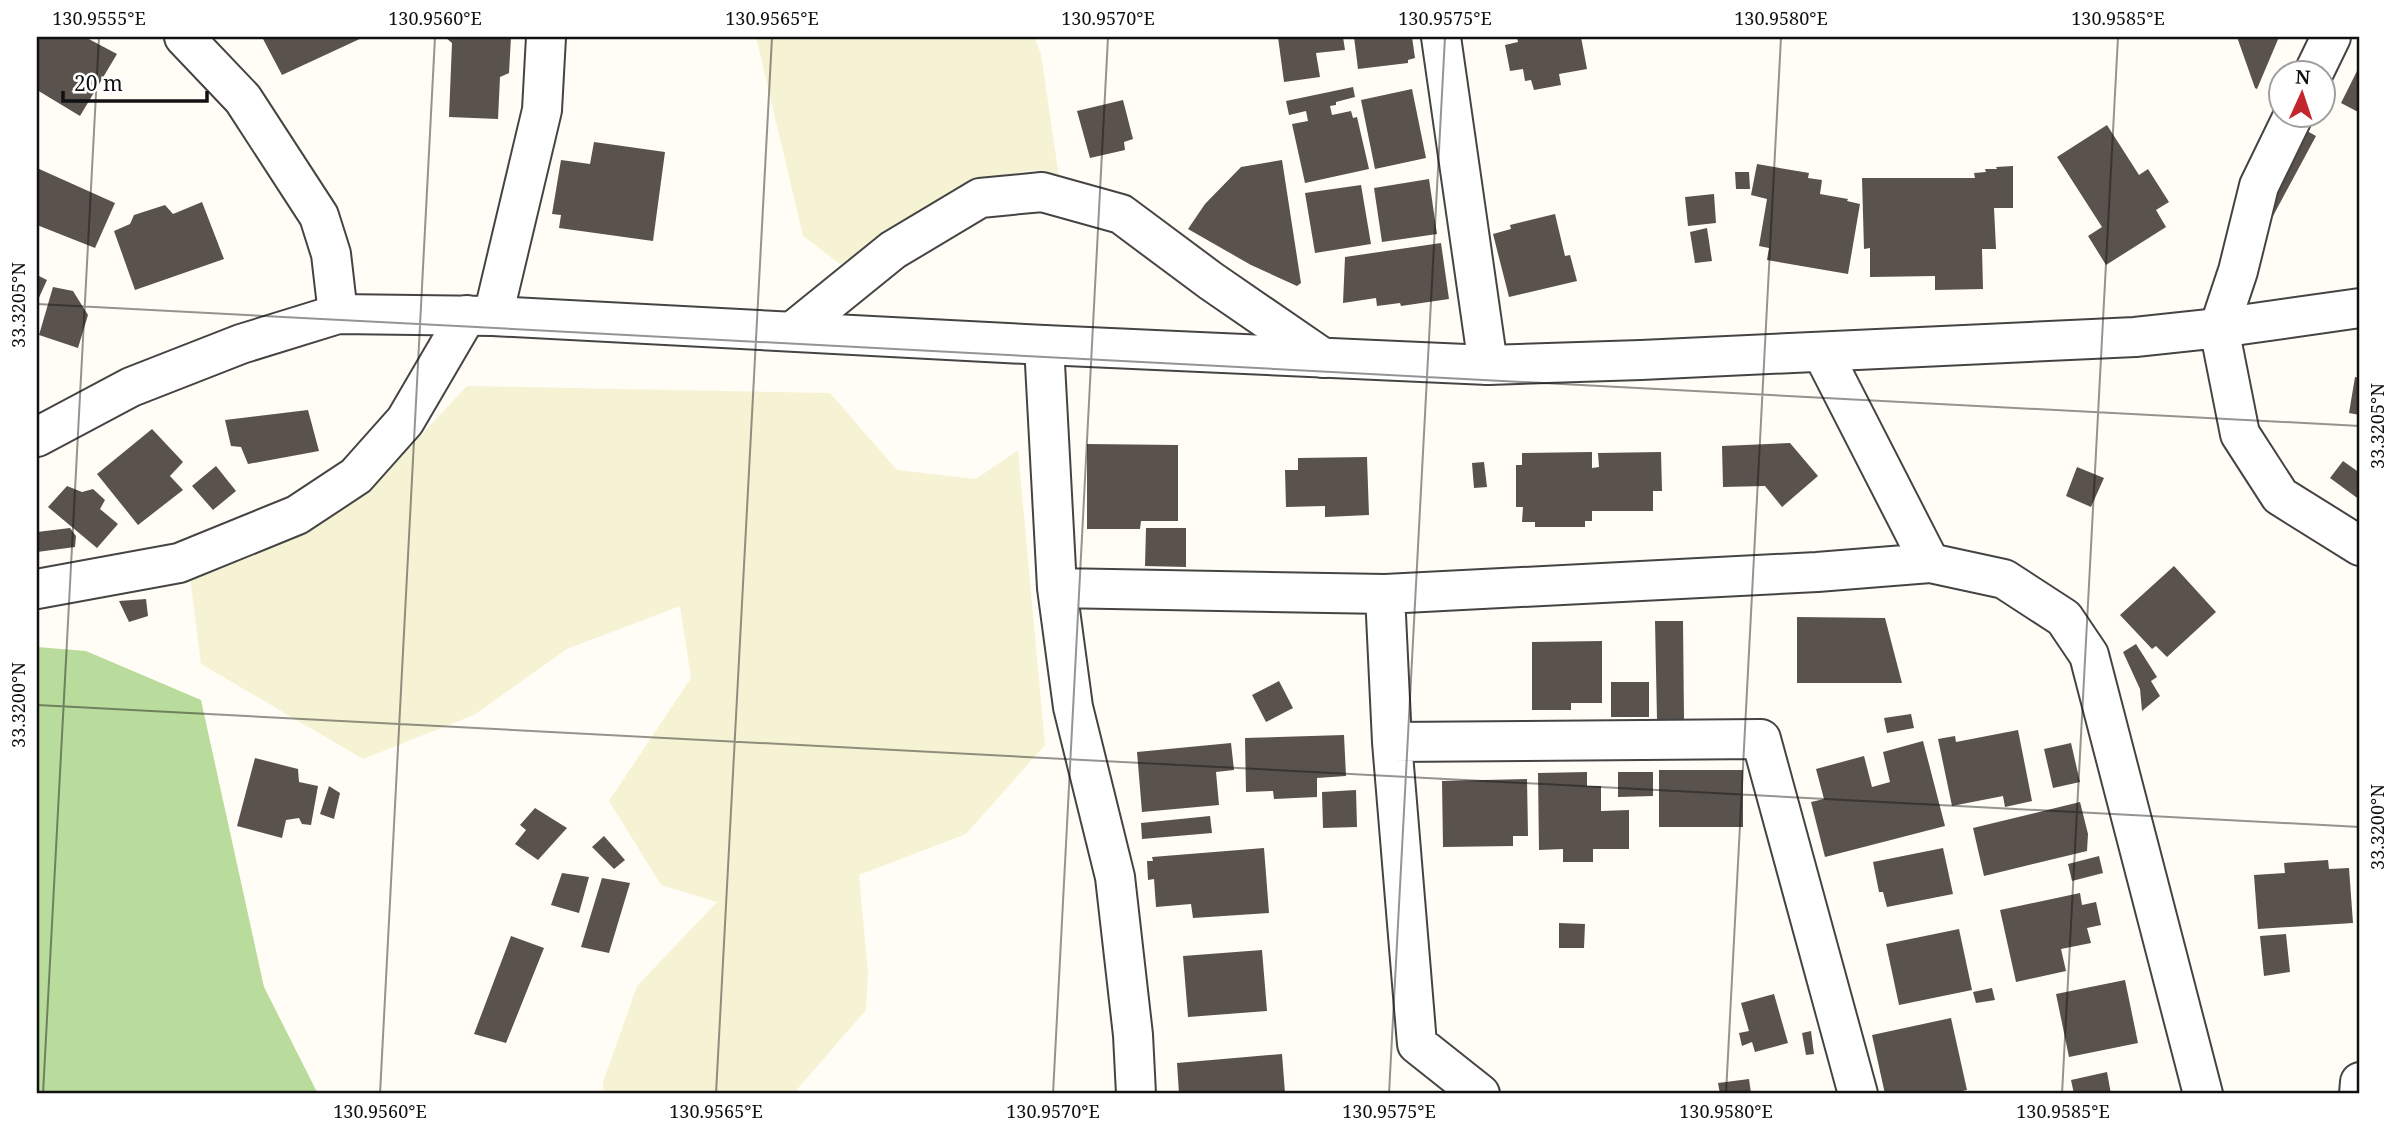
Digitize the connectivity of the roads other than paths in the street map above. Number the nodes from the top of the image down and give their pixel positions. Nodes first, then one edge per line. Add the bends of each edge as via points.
1 (184, 37) edge
2 (546, 37) edge
3 (1441, 37) edge
4 (2331, 37) edge
5 (2320, 60) edge
6 (2286, 130) edge
7 (2360, 307) edge
8 (338, 314) junction
9 (480, 315) junction
10 (2219, 328) junction
11 (793, 331) junction
12 (1044, 345) junction
13 (1822, 352) junction
14 (1323, 358) junction
15 (1488, 365) junction
16 (37, 437) edge
17 (2360, 546) edge
18 (1930, 563) junction
19 (1057, 588) junction
20 (37, 589) edge
21 (1385, 594) junction
22 (1392, 742) junction
23 (2360, 1082) edge
24 (1136, 1094) edge
25 (1480, 1094) edge
26 (1858, 1094) edge
27 (2203, 1094) edge
28 (2359, 1094) edge

1 - 8 street via 243,99 319,216 331,254
2 - 9 street via 542,110
3 - 15 street
4 - 5 street
6 - 10 street via 2259,186
7 - 10 street
8 - 9 street
8 - 16 street via 241,344 131,387
9 - 11 street
9 - 20 street via 405,421 356,476 297,514 180,563
10 - 13 street via 2135,337
10 - 17 street via 2240,434 2247,445 2280,496
11 - 12 street
11 - 14 street via 893,250 980,198 1042,192 1121,214
12 - 14 street
12 - 19 street
13 - 15 street
13 - 18 street
14 - 15 street
18 - 21 street
18 - 27 street via 2004,579 2064,618 2089,655
19 - 21 street
19 - 24 street via 1073,707 1115,877
21 - 22 street
22 - 25 street via 1417,1044
22 - 26 street via 1761,739
23 - 28 street

